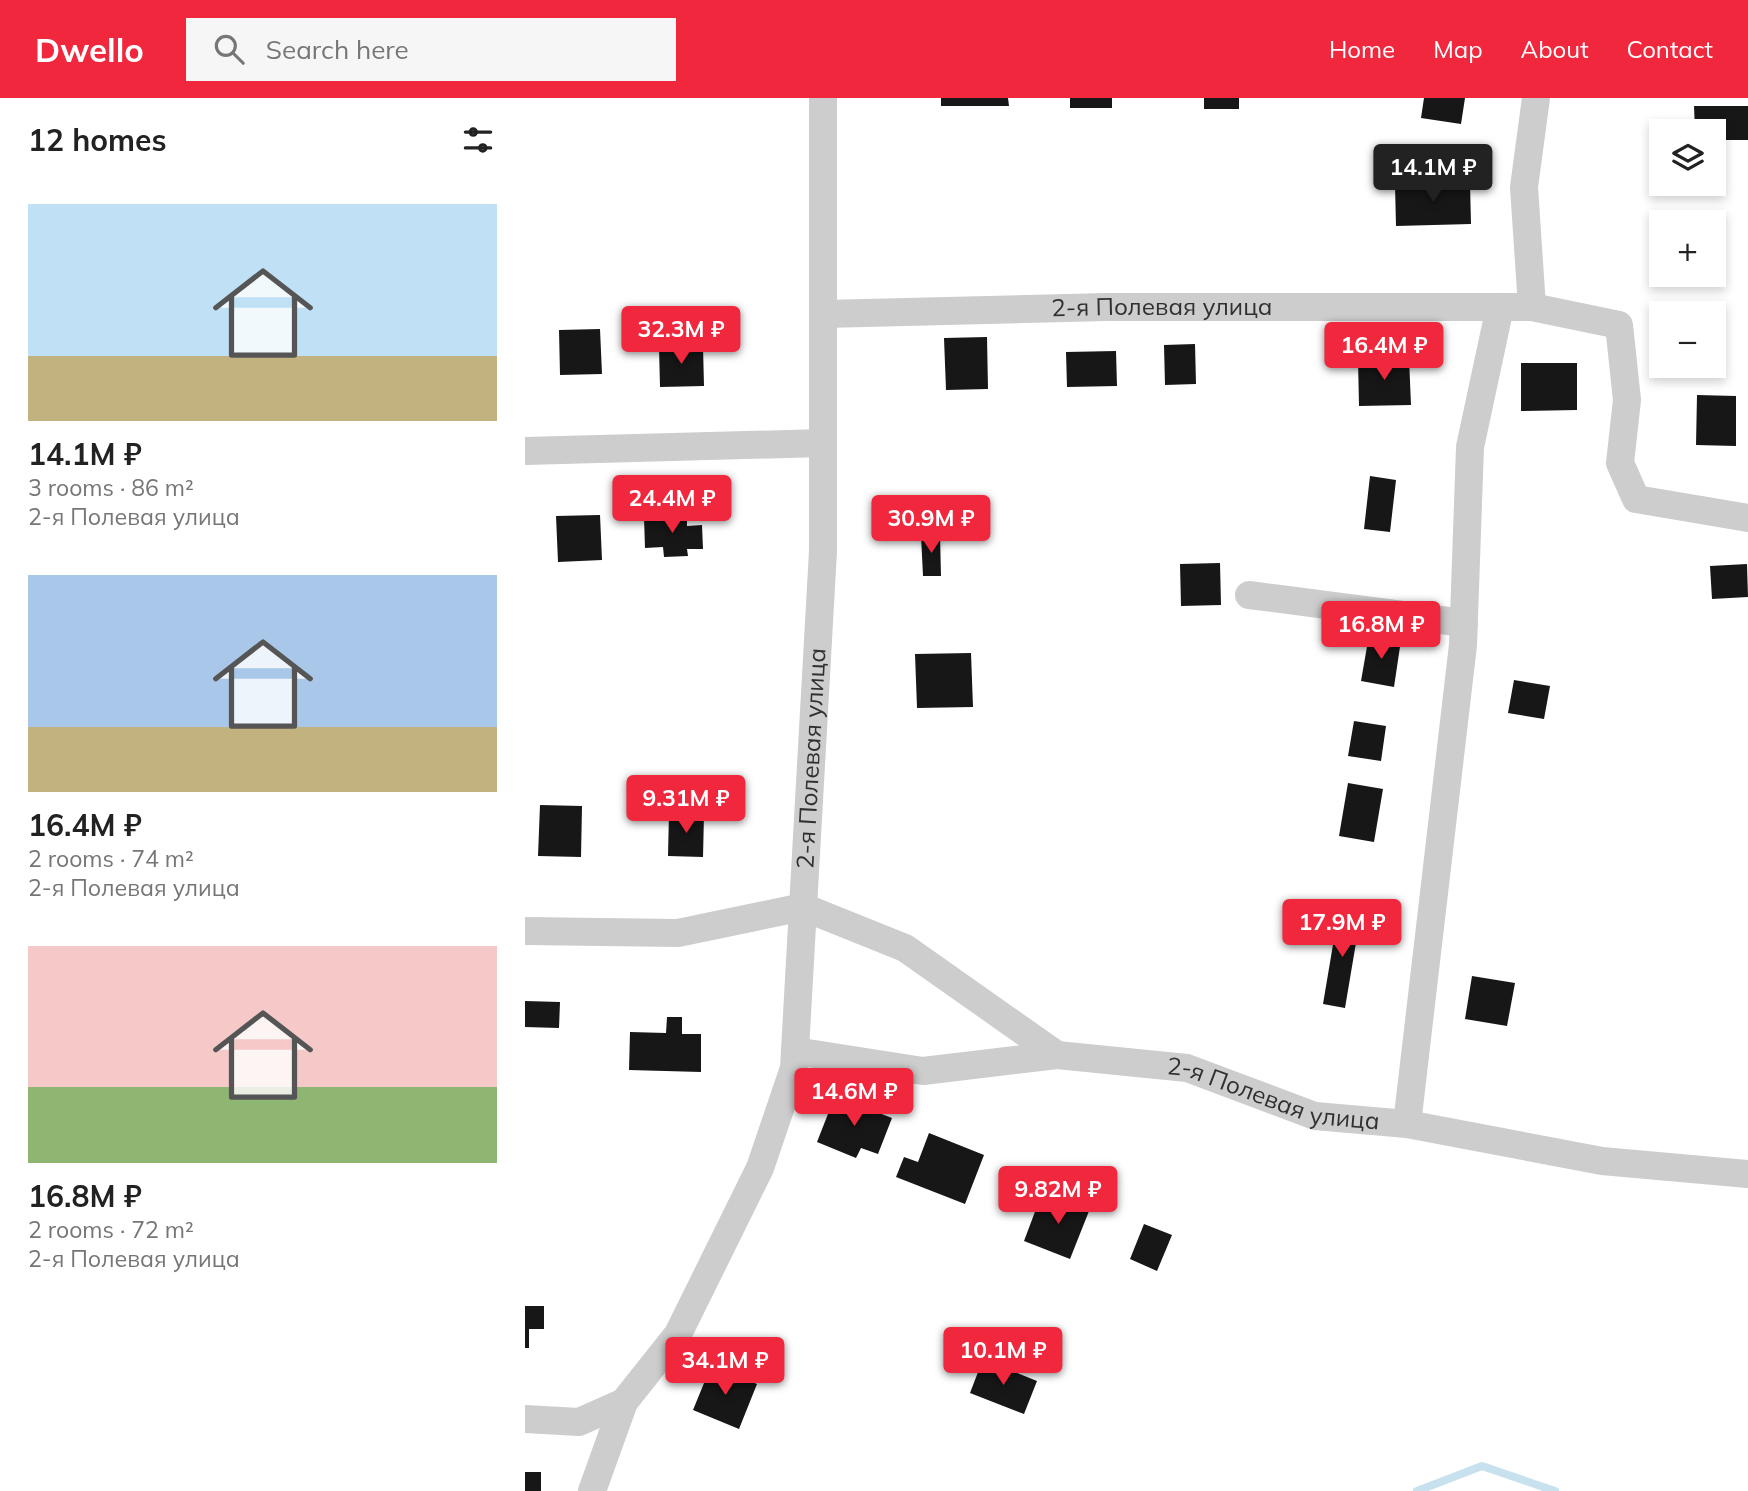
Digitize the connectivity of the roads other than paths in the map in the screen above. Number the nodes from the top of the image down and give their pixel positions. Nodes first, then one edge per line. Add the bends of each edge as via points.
1 (823, 98) edge
2 (1535, 98) edge
3 (1500, 307) junction
4 (1532, 307) junction
5 (824, 314) junction
6 (823, 443) junction
7 (525, 451) edge
8 (1748, 518) edge
9 (1249, 595) dead end
10 (1464, 623) junction
11 (803, 907) junction
12 (525, 931) edge
13 (795, 1051) junction
14 (1057, 1055) junction
15 (1407, 1124) junction
16 (1748, 1174) edge
17 (624, 1402) junction
18 (525, 1419) edge
19 (592, 1491) edge

1 - 5 street, 2-я Полевая улица
2 - 4 street via 1524,187
3 - 4 street, 2-я Полевая улица
3 - 5 street, 2-я Полевая улица via 1107,307
3 - 10 street, 2-я Полевая улица via 1470,447
4 - 8 street, 2-я Полевая улица via 1619,325 1627,400 1620,463 1636,499
5 - 6 street, 2-я Полевая улица
6 - 7 street
6 - 11 street, 2-я Полевая улица via 823,551
9 - 10 street
10 - 15 street, 2-я Полевая улица
11 - 12 street via 678,933
11 - 13 street, 2-я Полевая улица
11 - 14 street, 2-я Полевая улица via 905,948
13 - 14 street, 2-я Полевая улица via 923,1070
13 - 17 street, 2-я Полевая улица via 794,1068 761,1168 678,1334
14 - 15 street, 2-я Полевая улица via 1187,1068 1315,1116
15 - 16 street, 2-я Полевая улица via 1602,1161
17 - 18 street, 2-я Полевая улица via 579,1422
17 - 19 street, 2-я Полевая улица

